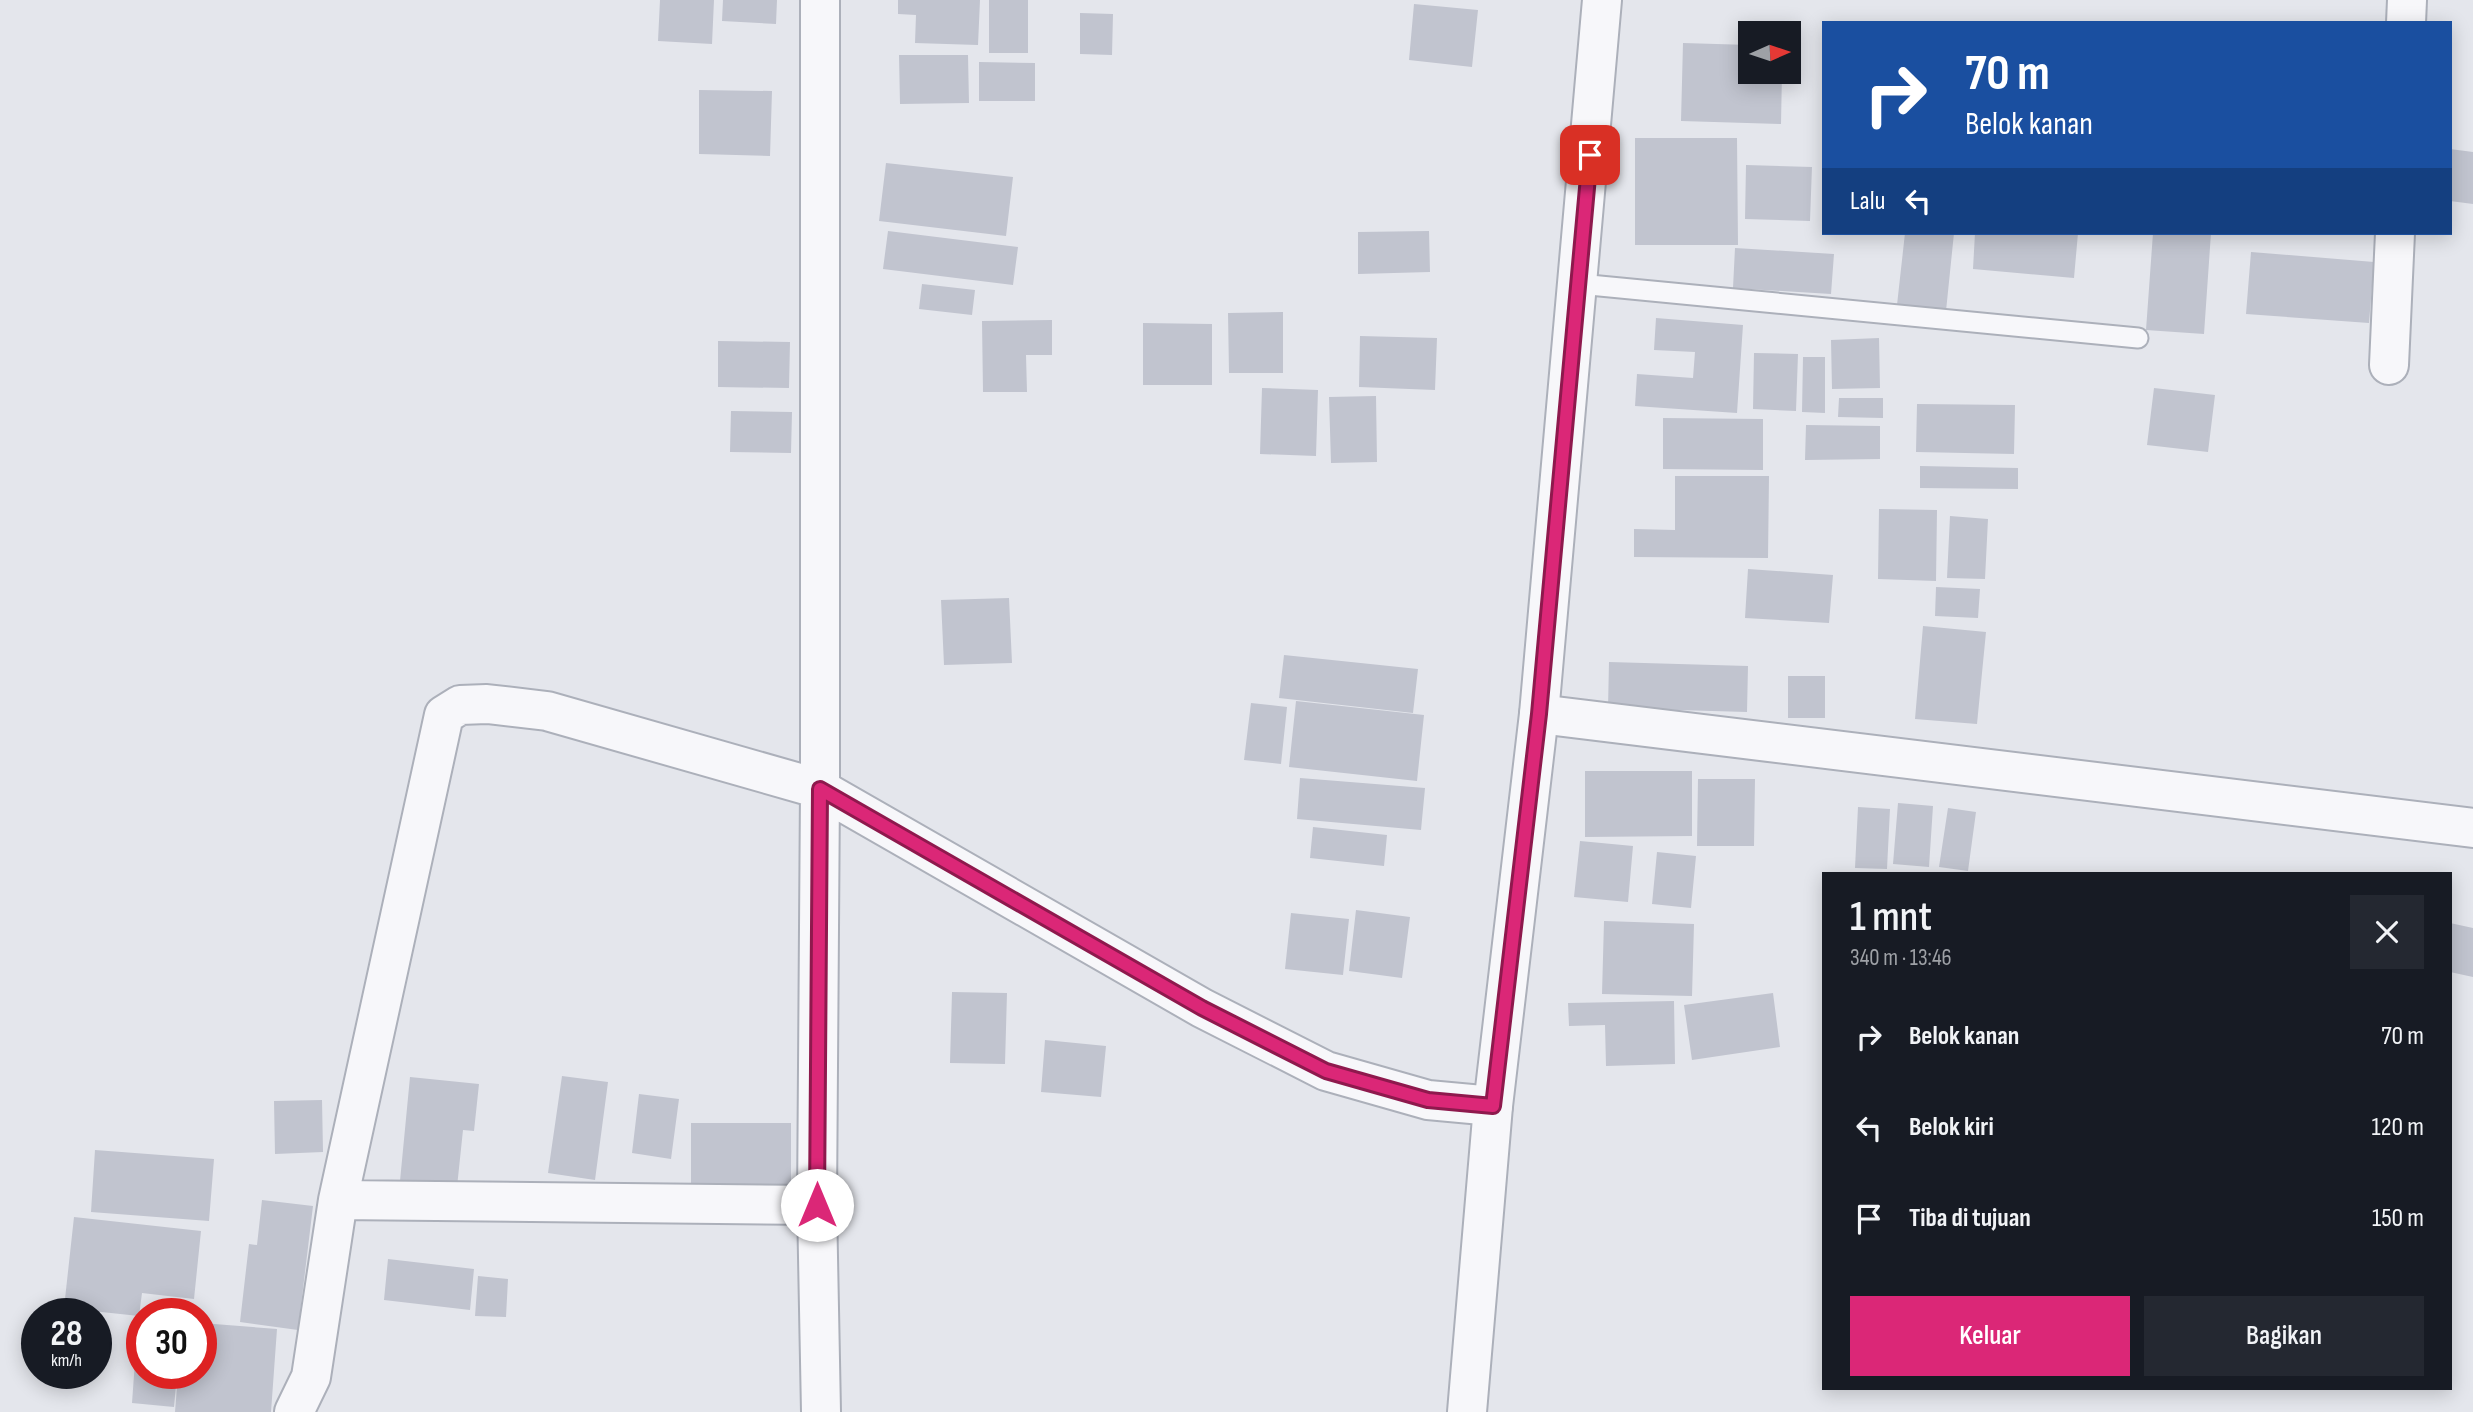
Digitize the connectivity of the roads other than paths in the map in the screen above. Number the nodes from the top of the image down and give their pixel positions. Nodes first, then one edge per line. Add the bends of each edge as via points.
1 (820, 0) edge
2 (1602, 0) edge
3 (2407, 0) edge
4 (2406, 21) edge
5 (2396, 235) edge
6 (1579, 284) junction
7 (2138, 338) dead end
8 (2389, 365) dead end
9 (1539, 714) junction
10 (820, 789) junction
11 (2473, 828) edge
12 (1493, 1106) junction
13 (338, 1200) junction
14 (817, 1205) junction
15 (294, 1412) edge
16 (821, 1412) edge
17 (1467, 1412) edge

1 - 10 street
2 - 6 street
3 - 4 street
5 - 8 street
6 - 7 lane
6 - 9 street
9 - 11 street
9 - 12 street
10 - 12 street via 1202,1008 1326,1071 1428,1100
10 - 13 street via 547,711 460,705 444,715
10 - 14 street
12 - 17 street
13 - 14 street
13 - 15 street via 311,1377
14 - 16 street

